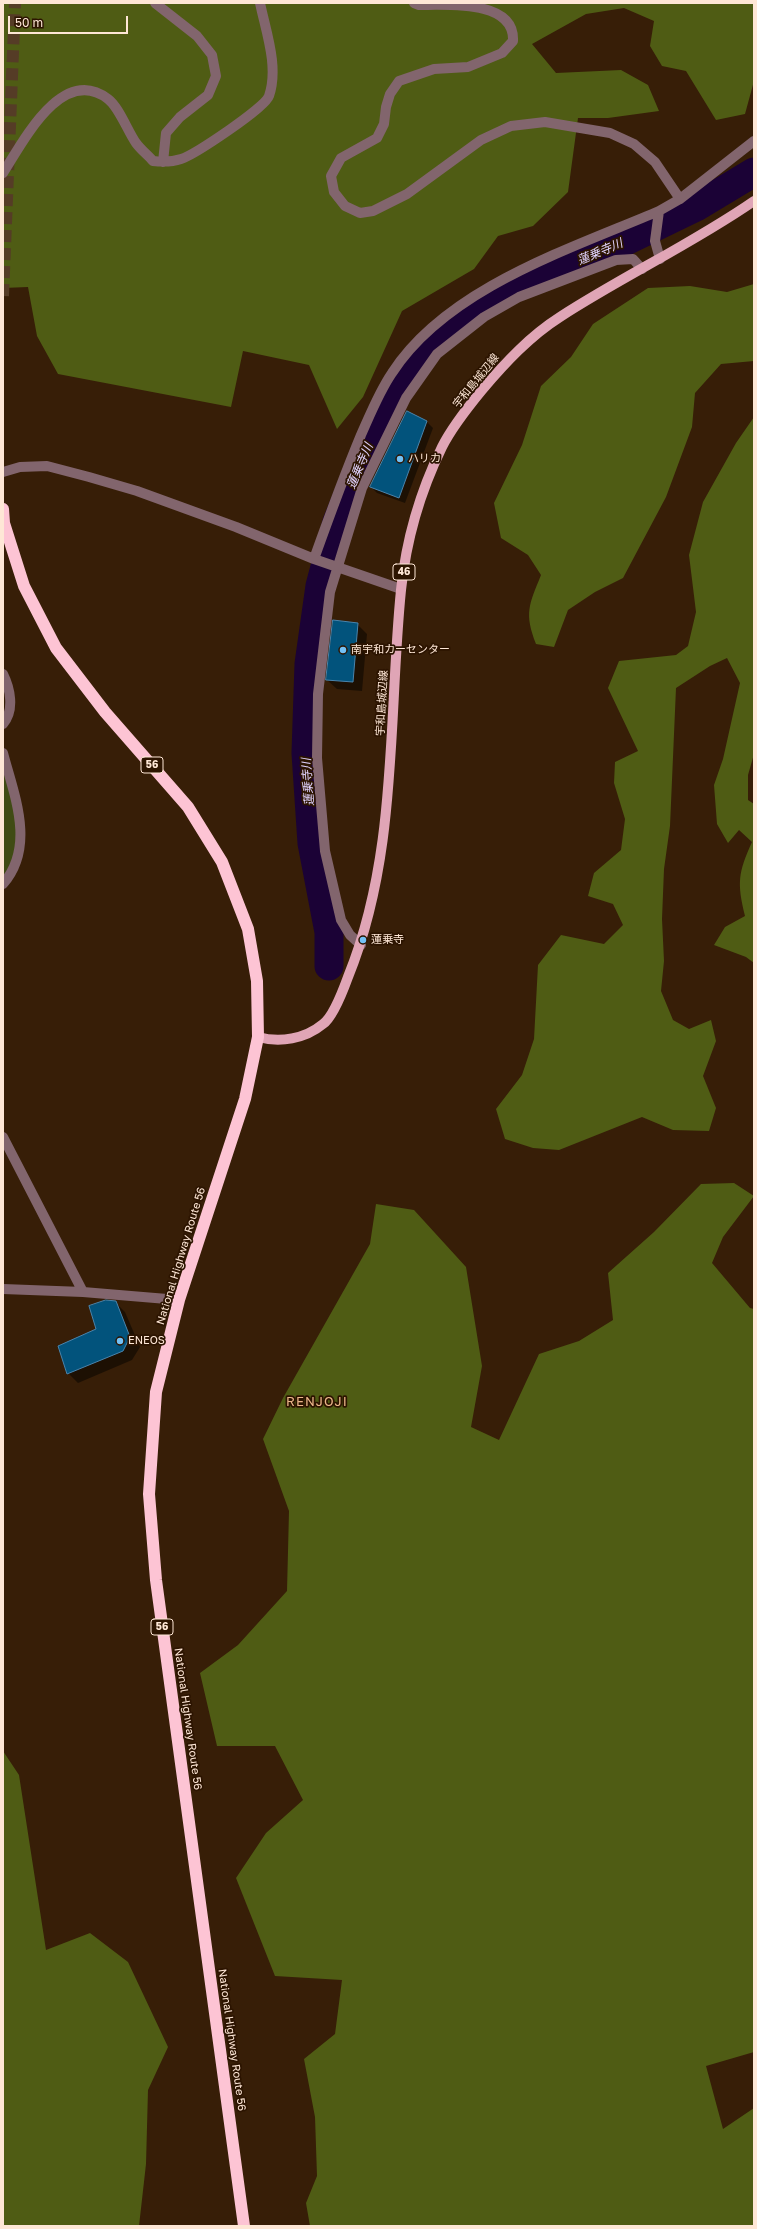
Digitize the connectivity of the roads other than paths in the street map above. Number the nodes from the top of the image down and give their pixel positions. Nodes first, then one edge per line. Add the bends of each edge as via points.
1 (155, 3) edge
2 (260, 3) edge
3 (414, 3) edge
4 (754, 141) edge
5 (163, 162) junction
6 (3, 173) edge
7 (680, 199) junction
8 (754, 201) edge
9 (659, 211) junction
10 (660, 259) junction
11 (642, 269) junction
12 (3, 472) edge
13 (3, 509) edge
14 (314, 559) junction
15 (338, 568) junction
16 (401, 589) junction
17 (3, 674) edge
18 (3, 724) edge
19 (3, 753) edge
20 (3, 884) edge
21 (361, 945) junction
22 (258, 1037) junction
23 (3, 1137) edge
24 (3, 1289) edge
25 (83, 1292) junction
26 (179, 1300) junction
27 (244, 2226) edge

1 - 5 street via 197,36 212,55 216,76 208,95 180,117 166,133
2 - 5 street via 274,74 269,98 253,114 203,147 182,159
3 - 7 street via 488,6 506,17 513,31 513,41 502,53 468,67 434,69 399,81 390,94 384,124 377,138 341,158 331,176 334,192 345,206 360,213 373,211 407,194 481,140 512,126 546,122 610,133 634,144 655,162
4 - 7 street
5 - 6 street via 153,161 137,144 110,100 92,91 72,92 46,108
7 - 9 street
8 - 10 main road, 宇和島城辺線 / 46
9 - 10 street via 655,241
9 - 14 street via 520,271 487,288 448,315 416,344 392,373 372,411 342,480
10 - 11 main road, 宇和島城辺線 / 46
11 - 15 street via 633,260 616,260 519,297 484,317 436,354 406,398 362,488
11 - 16 main road, 宇和島城辺線 / 46 via 559,318 510,358 470,404 443,446 425,490 409,535
12 - 14 street via 20,467 47,466 90,477 236,527
13 - 22 highway, National Highway Route 56 / 56 via 4,523 24,586 56,648 105,712 188,807 222,862 248,929 257,981
14 - 15 street
15 - 16 street
15 - 21 street via 330,592 318,694 317,758 325,851 341,920 350,935
16 - 21 main road, 宇和島城辺線 / 46 via 383,842 371,908
17 - 18 street via 11,700
19 - 20 street via 21,819 21,837 12,874
21 - 22 main road, 宇和島城辺線 / 46 via 344,988 325,1023 294,1039 272,1041
22 - 26 highway, National Highway Route 56 / 56 via 245,1099
23 - 25 street
24 - 25 street
25 - 26 street
26 - 27 highway, National Highway Route 56 / 56 via 156,1392 149,1494 156,1580

